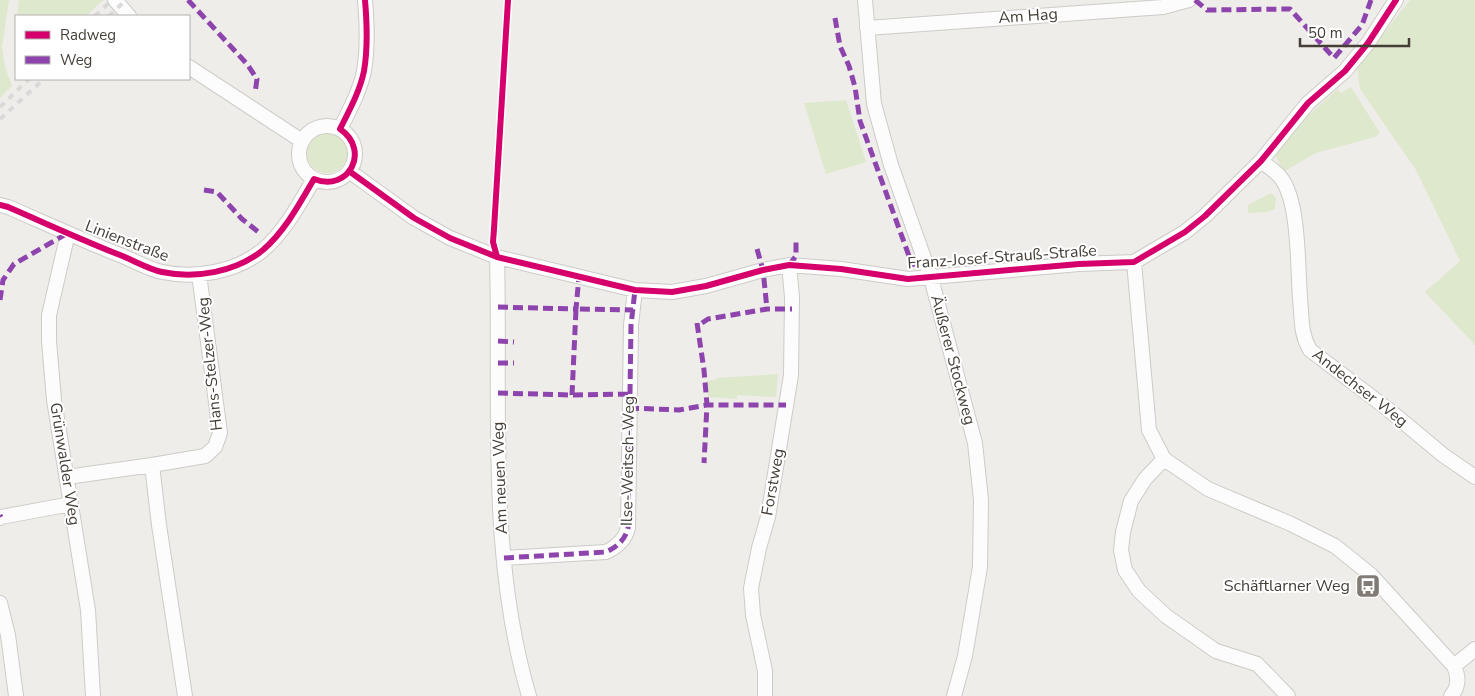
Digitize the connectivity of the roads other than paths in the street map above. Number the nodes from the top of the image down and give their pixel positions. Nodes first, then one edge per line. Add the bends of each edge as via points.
1 (115, 0) edge
2 (366, 0) edge
3 (865, 0) edge
4 (1189, 0) edge
5 (1396, 0) edge
6 (129, 15) edge
7 (867, 28) junction
8 (190, 68) edge
9 (340, 129) junction
10 (302, 141) junction
11 (1261, 161) junction
12 (349, 171) junction
13 (314, 179) junction
14 (0, 205) edge
15 (68, 233) junction
16 (497, 257) junction
17 (1134, 262) junction
18 (789, 266) junction
19 (199, 274) junction
20 (931, 278) junction
21 (635, 290) junction
22 (1164, 459) junction
23 (152, 465) junction
24 (67, 477) junction
25 (1475, 477) edge
26 (71, 504) junction
27 (0, 518) edge
28 (504, 558) junction
29 (0, 604) edge
30 (1475, 649) edge
31 (1454, 666) junction
32 (16, 696) edge
33 (93, 696) edge
34 (185, 696) edge
35 (529, 696) edge
36 (766, 696) edge
37 (954, 696) edge
38 (1288, 696) edge
39 (1451, 696) edge

1 - 6 street
2 - 9 street via 364,72
3 - 7 street, Äußerer Stockweg
4 - 7 street, Am Hag via 1163,7
5 - 11 street, Franz-Josef-Strauß-Straße via 1345,71 1308,103
7 - 20 street, Äußerer Stockweg via 874,104 891,165
8 - 10 street
9 - 10 street via 319,127
9 - 12 street via 354,144 355,158
10 - 13 street via 300,159 304,170
11 - 17 street, Franz-Josef-Strauß-Straße via 1205,216
11 - 25 street, Andechser Weg via 1281,178 1292,201 1303,338 1310,350
12 - 13 street via 333,181
12 - 16 street, Franz-Josef-Strauß-Straße via 414,218 450,238
13 - 19 street, Linienstraße via 277,236 263,250 228,269
14 - 15 street, Linienstraße
15 - 19 street, Linienstraße via 161,272
15 - 24 street, Grünwalder Weg via 49,315 54,400
16 - 21 street, Franz-Josef-Strauß-Straße
16 - 28 street, Am neuen Weg via 500,511
17 - 20 street, Franz-Josef-Strauß-Straße
17 - 22 street via 1149,430
18 - 20 street, Franz-Josef-Strauß-Straße via 841,269 908,280
18 - 21 street, Franz-Josef-Strauß-Straße via 672,292
18 - 36 street, Forstweg via 791,375 768,517 751,588
19 - 23 street, Hans-Stelzer-Weg via 220,433 215,447 205,456
20 - 37 street, Äußerer Stockweg via 975,443 981,500 980,567 965,656
21 - 28 street, Ilse-Weitsch-Weg via 631,325 626,535 615,548 606,552
22 - 31 street via 1208,490 1335,546 1370,575
22 - 38 street via 1145,479 1131,501 1121,550 1125,570 1139,591 1166,616 1216,651 1257,664
23 - 24 street, Hans-Stelzer-Weg
23 - 34 street via 158,525
24 - 26 street, Grünwalder Weg
26 - 27 street
26 - 33 street, Grünwalder Weg via 88,610
28 - 35 street, Am neuen Weg via 509,612
29 - 32 street via 8,635
30 - 31 street
31 - 39 street via 1458,674 1457,690

